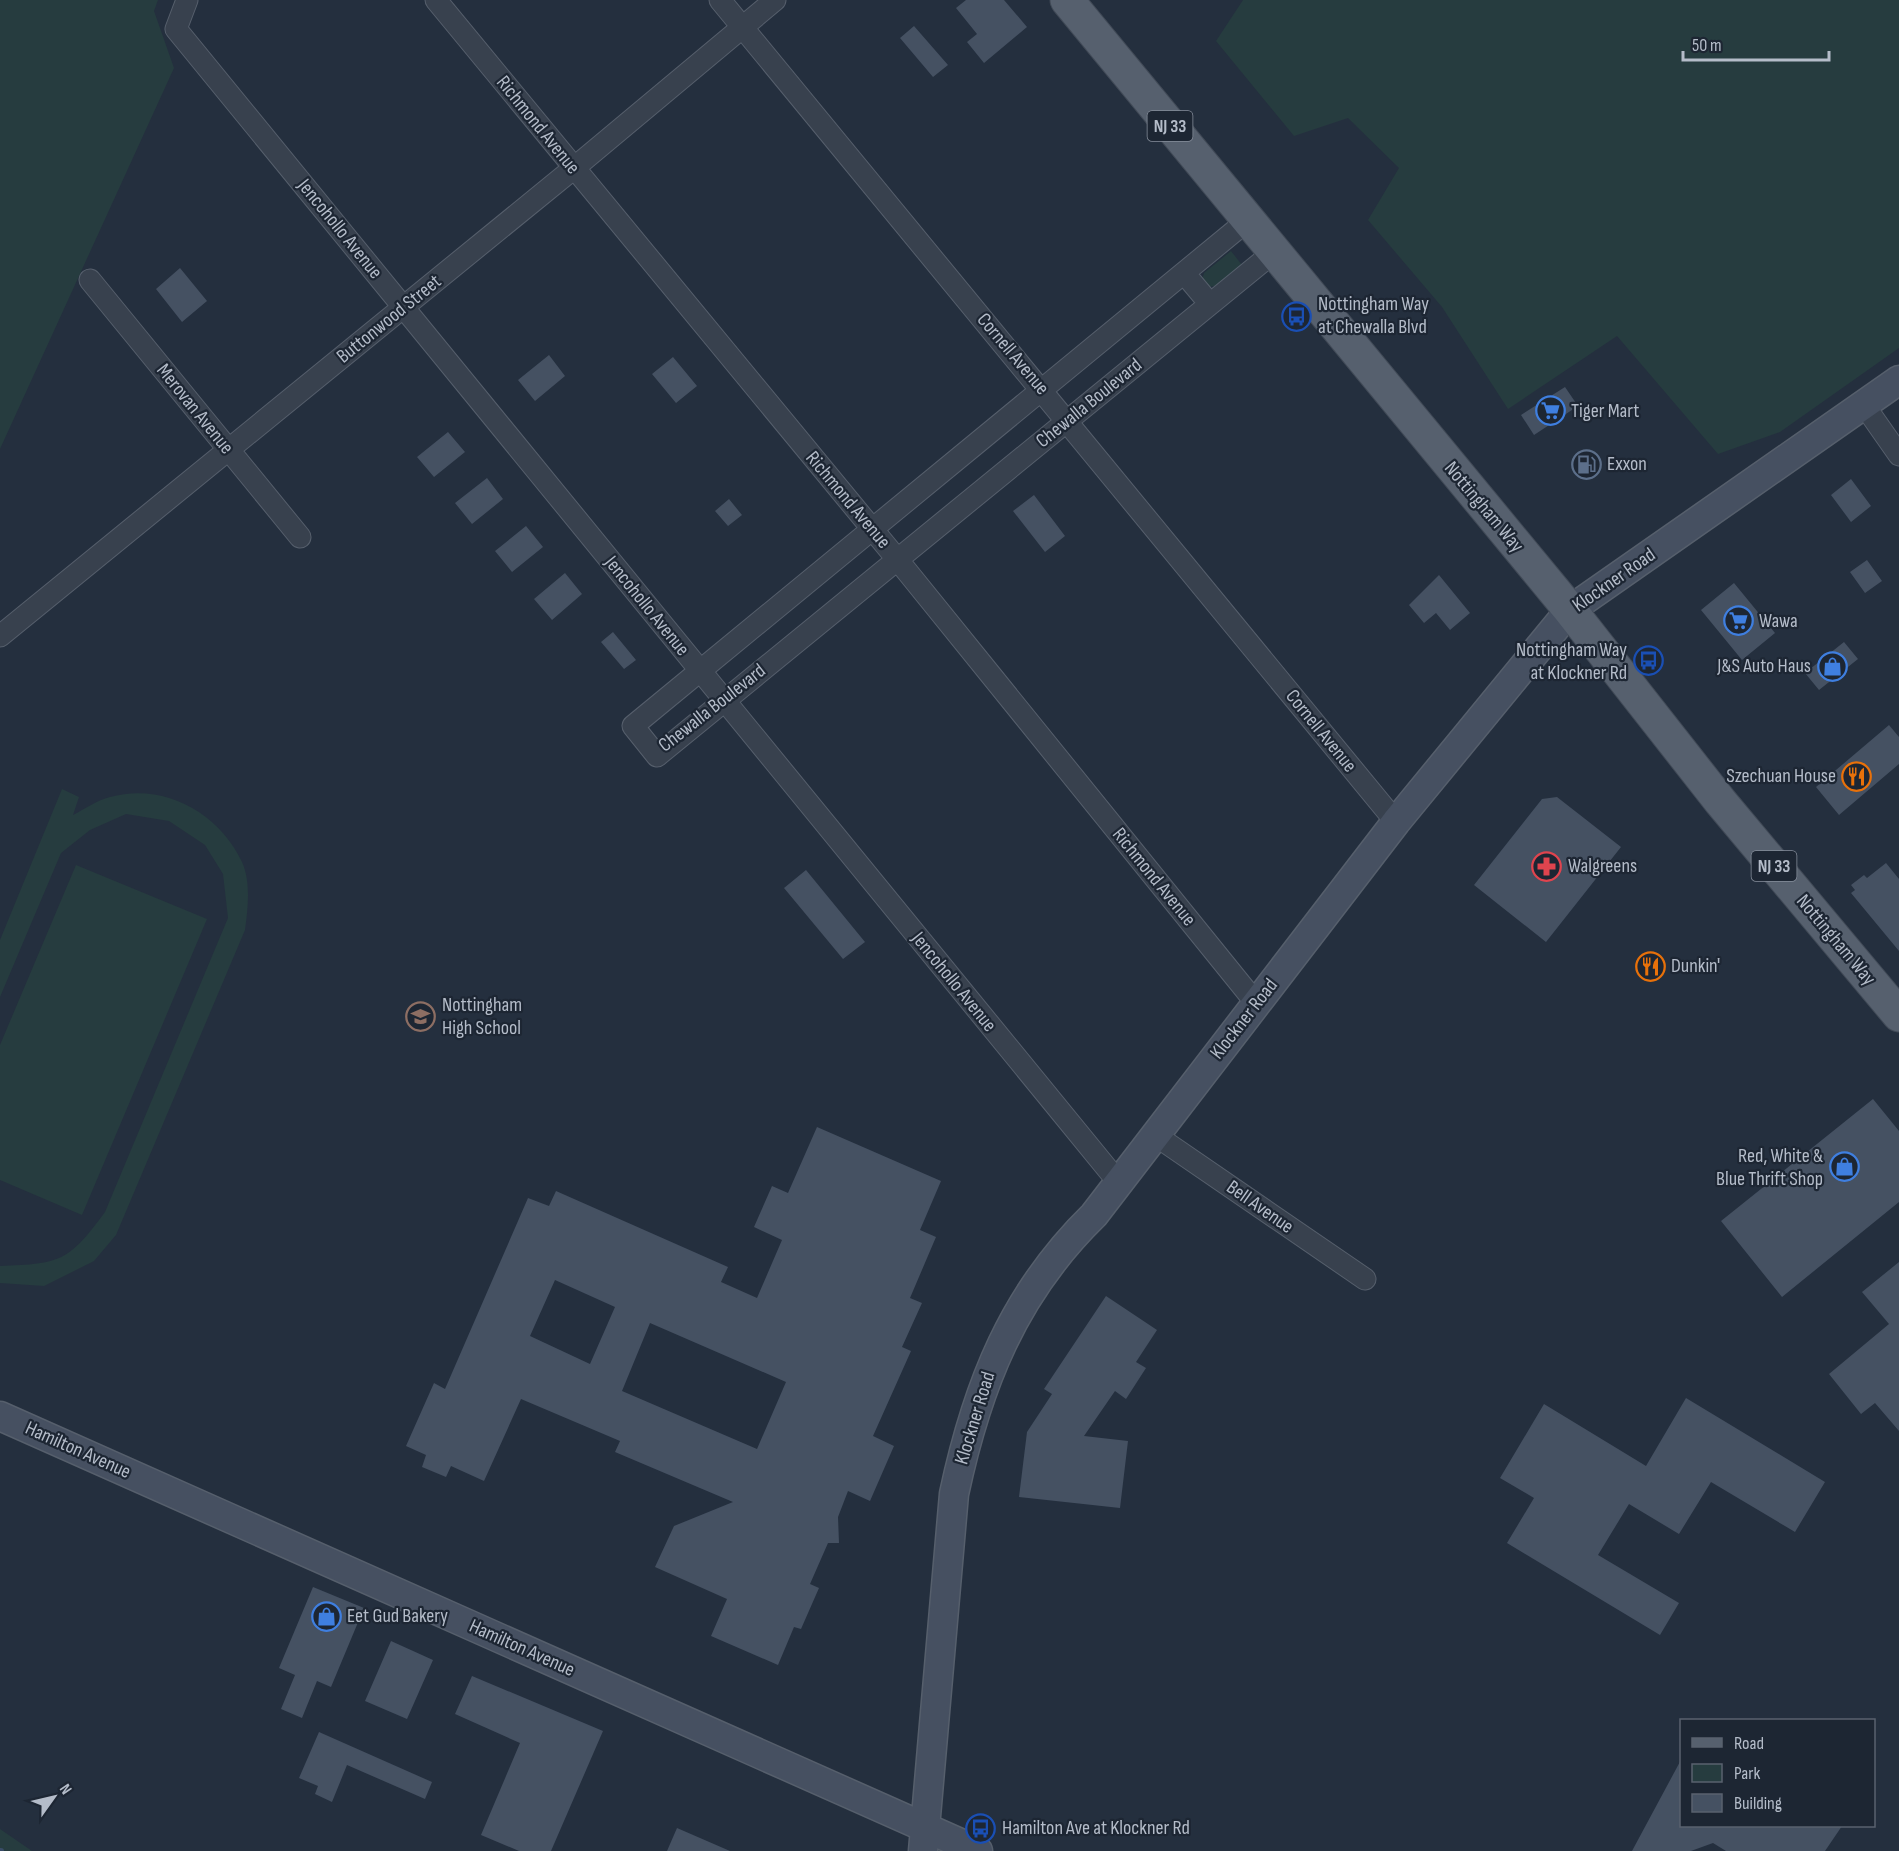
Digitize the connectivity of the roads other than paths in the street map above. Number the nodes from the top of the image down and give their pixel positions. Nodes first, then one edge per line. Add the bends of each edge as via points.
1 (187, 0) edge
2 (436, 0) edge
3 (720, 0) edge
4 (775, 0) edge
5 (1067, 0) edge
6 (742, 27) junction
7 (574, 168) junction
8 (1248, 220) junction
9 (1274, 252) junction
10 (1184, 273) junction
11 (90, 280) dead end
12 (1210, 304) junction
13 (403, 307) junction
14 (1899, 381) edge
15 (1043, 390) junction
16 (1864, 405) junction
17 (1068, 420) junction
18 (229, 450) junction
19 (1899, 455) edge
20 (872, 529) junction
21 (300, 537) dead end
22 (897, 559) junction
23 (1570, 610) junction
24 (0, 636) edge
25 (700, 671) junction
26 (724, 701) junction
27 (1396, 822) junction
28 (1256, 1003) junction
29 (1899, 1015) edge
30 (1155, 1135) junction
31 (1119, 1182) junction
32 (1365, 1279) dead end
33 (0, 1416) edge
34 (924, 1839) edge
35 (978, 1851) edge

1 - 13 street, Jencohollo Avenue via 176,29
2 - 7 street, Richmond Avenue
3 - 6 street, Cornell Avenue
4 - 6 street, Buttonwood Street
5 - 8 main road, Nottingham Way / NJ 33
6 - 7 street, Buttonwood Street
6 - 15 street, Cornell Avenue
7 - 13 street, Buttonwood Street
7 - 20 street, Richmond Avenue
8 - 9 main road, Nottingham Way / NJ 33
8 - 10 street, Chewalla Boulevard
9 - 12 street, Chewalla Boulevard
9 - 23 main road, Nottingham Way / NJ 33
10 - 12 street
10 - 15 street, Chewalla Boulevard
11 - 18 street, Merovan Avenue
12 - 17 street, Chewalla Boulevard
13 - 18 street, Buttonwood Street
13 - 25 street, Jencohollo Avenue
14 - 16 main road, Klockner Road
15 - 17 street, Cornell Avenue
15 - 20 street, Chewalla Boulevard
16 - 19 street
16 - 23 main road, Klockner Road
17 - 22 street, Chewalla Boulevard
17 - 27 street, Cornell Avenue
18 - 21 street, Merovan Avenue
18 - 24 street, Buttonwood Street
20 - 22 street, Richmond Avenue
20 - 25 street, Chewalla Boulevard
22 - 26 street, Chewalla Boulevard
22 - 28 street, Richmond Avenue
23 - 27 main road, Klockner Road
23 - 29 main road, Nottingham Way / NJ 33 via 1720,801
25 - 26 street, Jencohollo Avenue
25 - 26 street, Chewalla Boulevard via 633,726 657,756
26 - 31 street, Jencohollo Avenue
27 - 28 main road, Klockner Road
28 - 30 main road, Klockner Road
30 - 31 main road, Klockner Road
30 - 32 street, Bell Avenue
31 - 34 main road, Klockner Road via 1050,1263 1005,1334 984,1383 964,1448 954,1494
33 - 34 main road, Hamilton Avenue
34 - 35 main road, Hamilton Avenue

